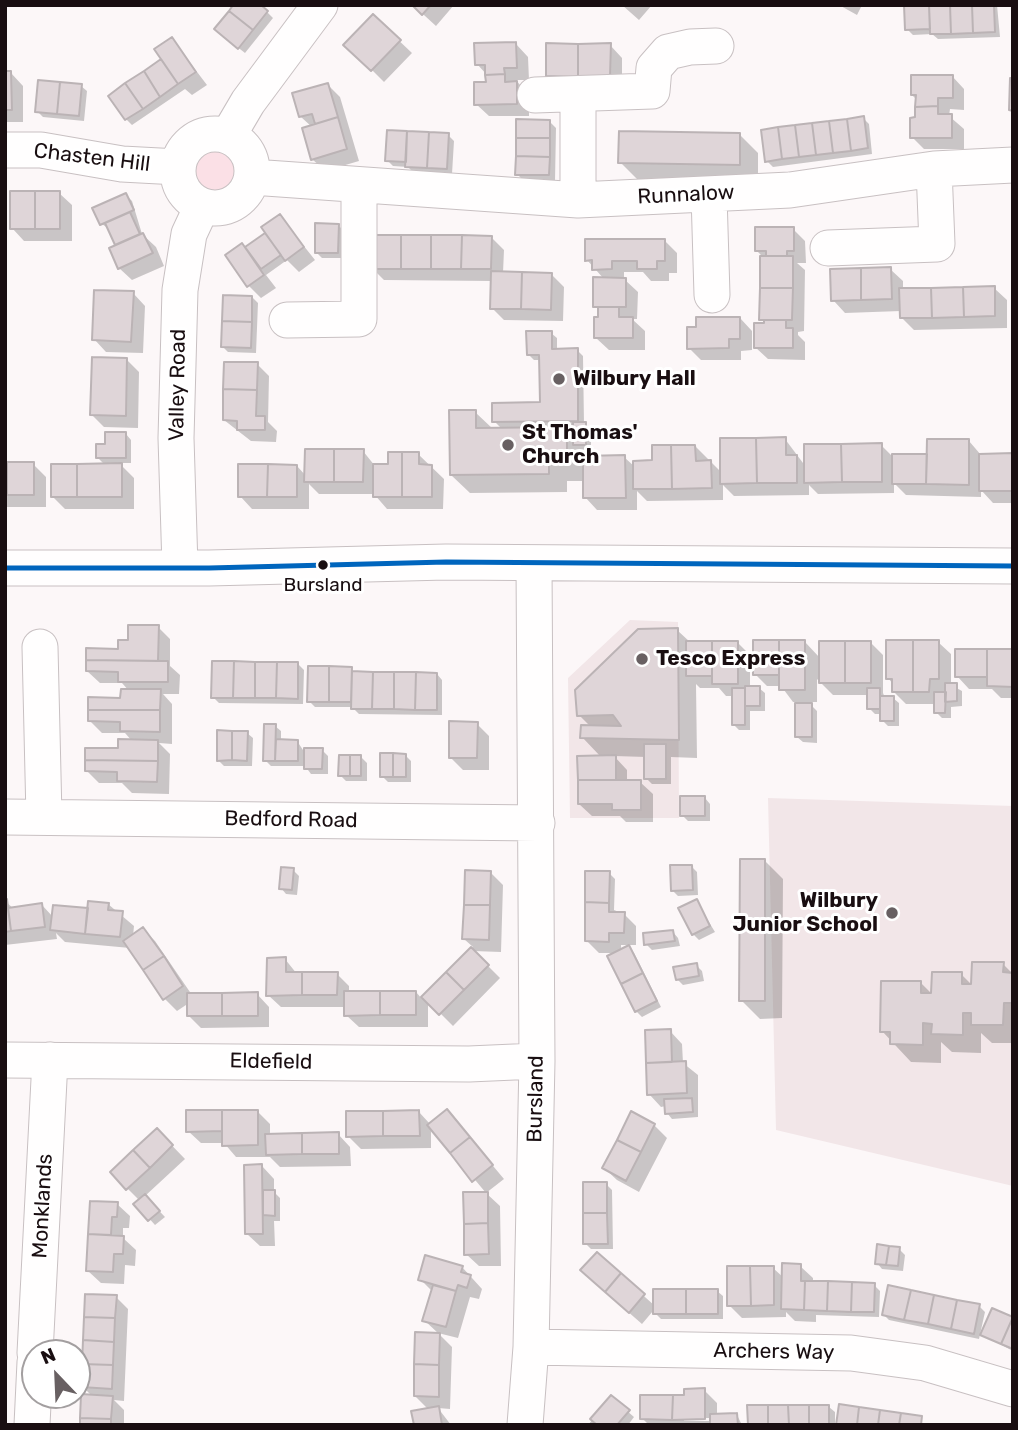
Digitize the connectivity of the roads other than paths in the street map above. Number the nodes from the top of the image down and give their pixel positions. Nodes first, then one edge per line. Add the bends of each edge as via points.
1 (309, 9) edge
2 (716, 46) dead end
3 (535, 94) dead end
4 (578, 95) junction
5 (228, 136) junction
6 (5, 150) edge
7 (1013, 166) edge
8 (178, 167) junction
9 (934, 169) junction
10 (252, 177) junction
11 (359, 186) junction
12 (709, 195) junction
13 (578, 200) junction
14 (202, 206) junction
15 (828, 248) dead end
16 (712, 295) dead end
17 (288, 320) dead end
18 (534, 564) junction
19 (1013, 566) edge
20 (5, 568) edge
21 (180, 568) junction
22 (40, 647) dead end
23 (5, 817) edge
24 (44, 817) junction
25 (537, 823) junction
26 (5, 1060) edge
27 (50, 1060) junction
28 (537, 1061) junction
29 (36, 1339) edge
30 (531, 1347) junction
31 (1013, 1389) edge
32 (525, 1425) edge

1 - 5 street
2 - 4 street via 668,52 654,68 652,91
3 - 4 street
4 - 13 street
5 - 8 street via 196,139
5 - 10 street via 248,152
6 - 8 street, Chasten Hill via 41,150 122,164
7 - 9 street, Runnalow
8 - 14 street via 184,191
9 - 12 street, Runnalow via 790,190
9 - 15 street via 937,244
10 - 11 street, Runnalow
10 - 14 street via 249,188 234,203 224,208
11 - 13 street, Runnalow
11 - 17 street via 359,319
12 - 13 street, Runnalow
12 - 16 street
14 - 21 street, Valley Road via 189,234 180,290 176,438
18 - 19 street
18 - 21 street
18 - 25 street, Bursland
20 - 21 street
22 - 24 street
23 - 24 street, Bedford Road
24 - 25 street, Bedford Road
25 - 28 street, Bursland
26 - 27 street, Eldefield
27 - 28 street, Eldefield
27 - 29 street, Monklands
28 - 30 street, Bursland
30 - 31 street, Archers Way via 851,1353 925,1363
30 - 32 street, Bursland

